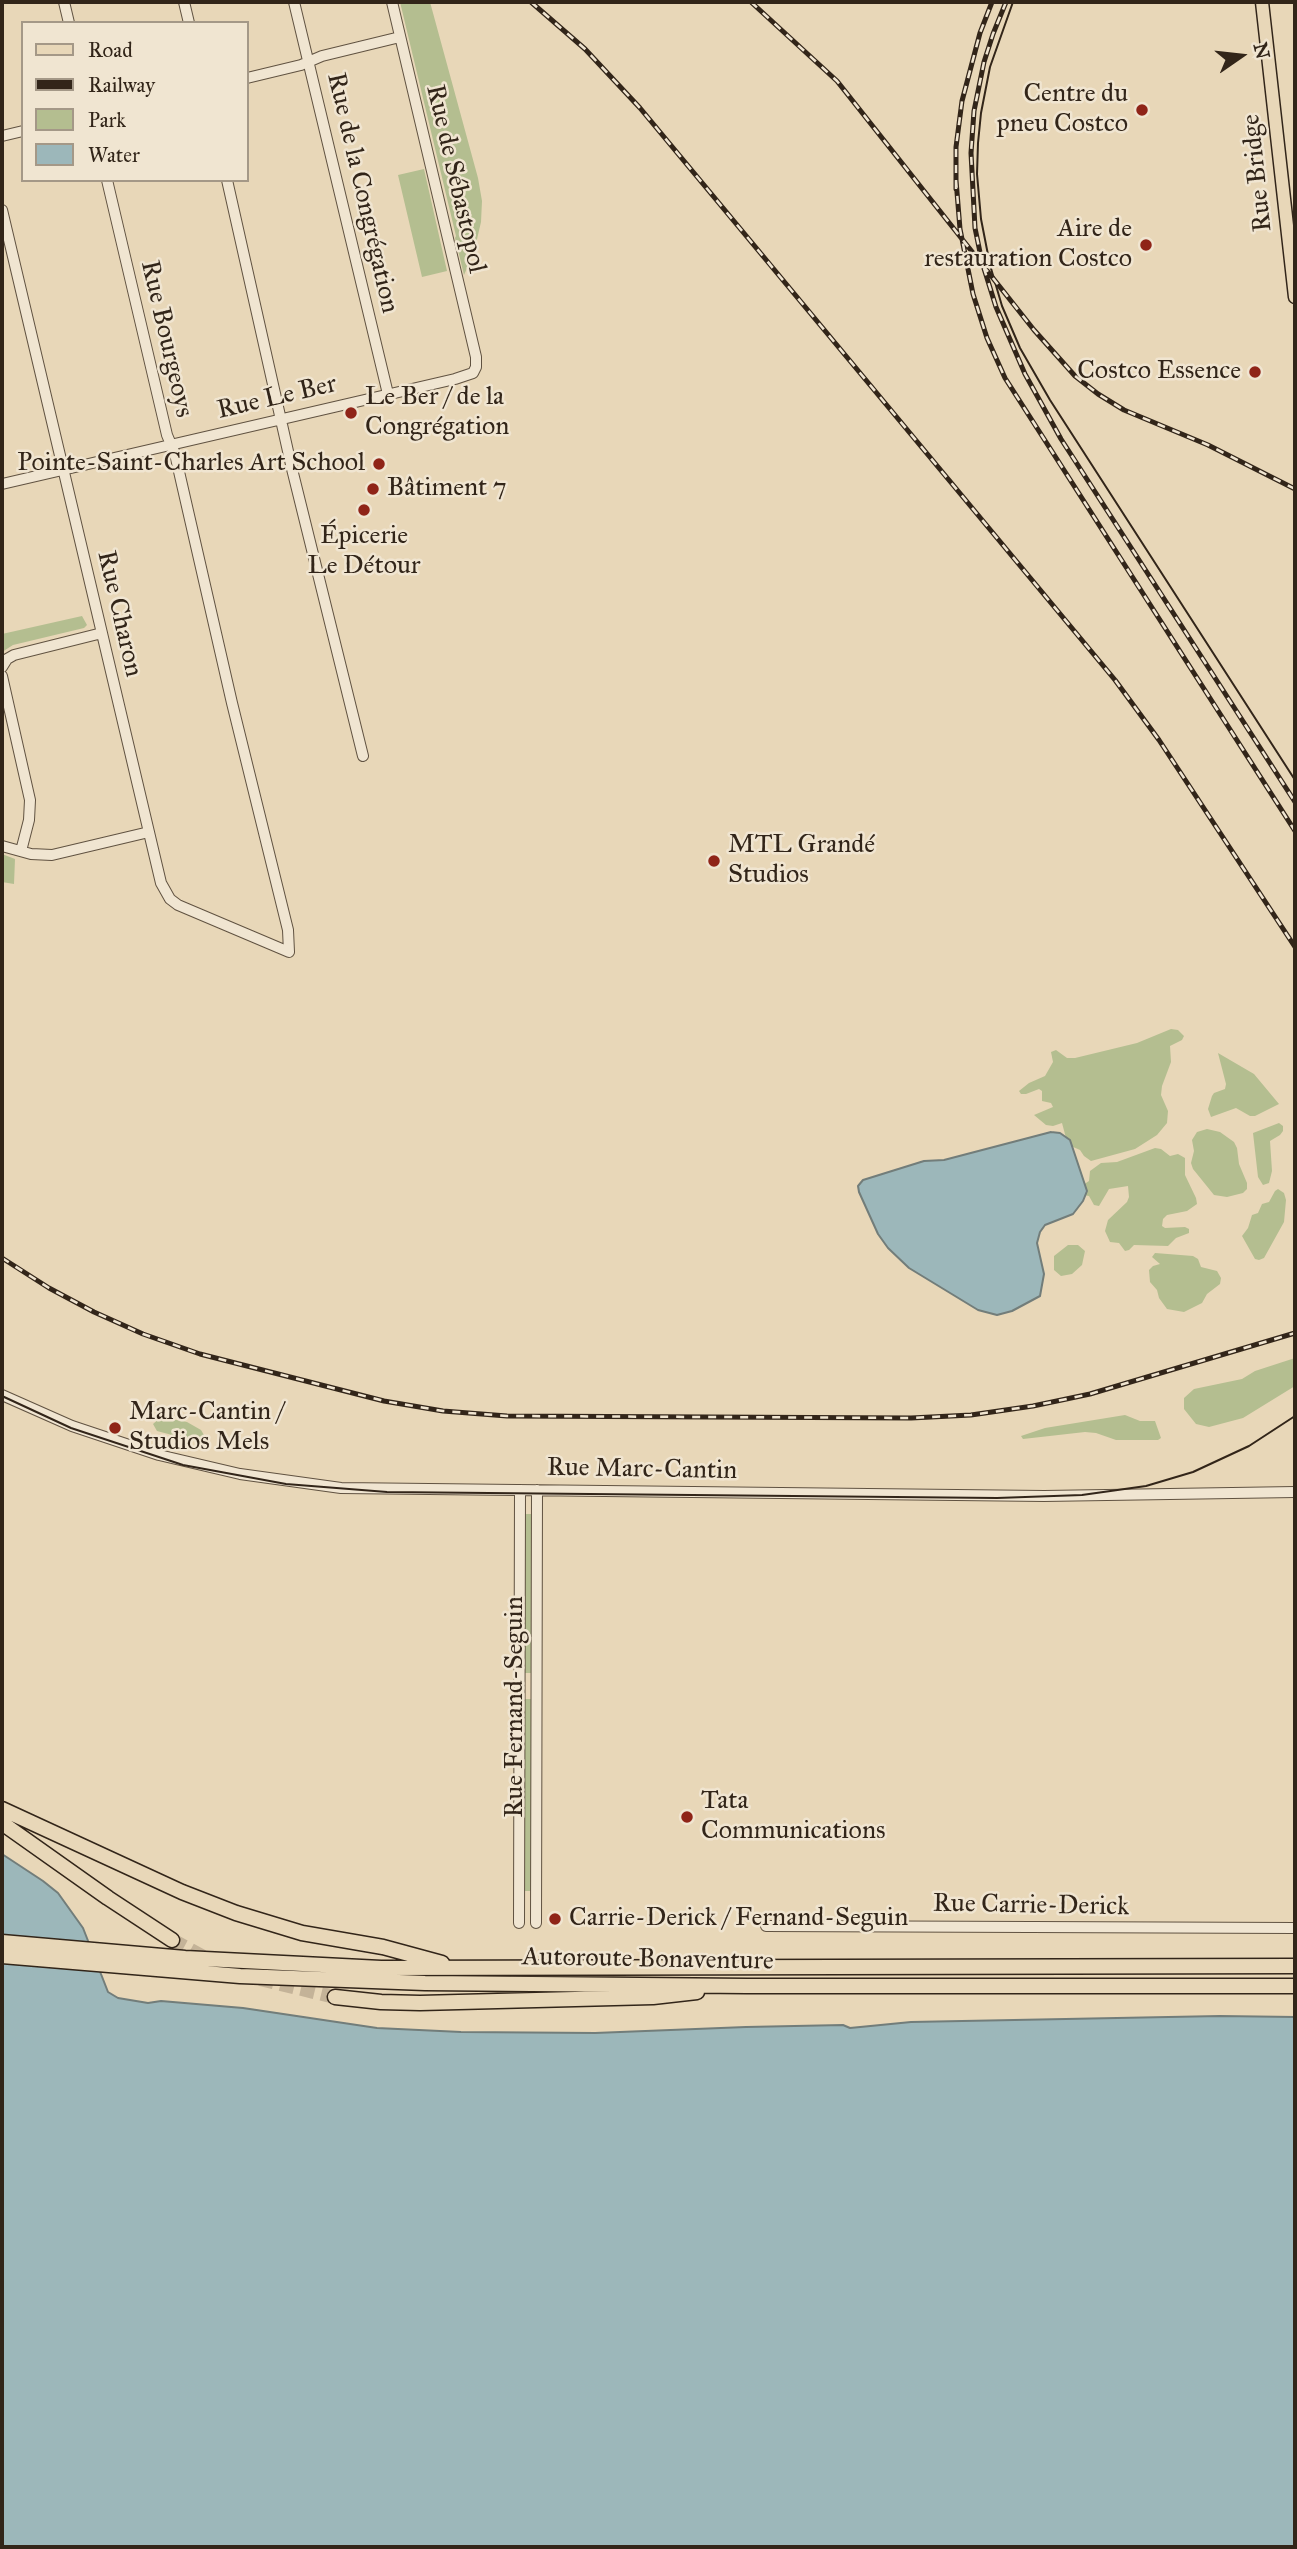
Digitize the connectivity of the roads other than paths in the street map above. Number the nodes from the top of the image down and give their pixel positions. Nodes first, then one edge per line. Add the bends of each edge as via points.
1 (64, 2) edge
2 (184, 2) edge
3 (294, 2) edge
4 (392, 2) edge
5 (1262, 2) edge
6 (69, 21) edge
7 (189, 21) edge
8 (400, 37) junction
9 (309, 61) junction
10 (248, 78) edge
11 (21, 131) edge
12 (2, 136) edge
13 (107, 182) edge
14 (226, 182) edge
15 (2, 210) edge
16 (1293, 262) edge
17 (1295, 297) edge
18 (476, 367) joint
19 (388, 394) junction
20 (282, 418) junction
21 (172, 445) junction
22 (63, 470) junction
23 (2, 484) edge
24 (102, 633) junction
25 (2, 667) edge
26 (2, 676) edge
27 (363, 756) dead end
28 (149, 832) junction
29 (2, 846) edge
30 (21, 851) junction
31 (289, 951) joint
32 (2, 1395) edge
33 (520, 1490) junction
34 (537, 1490) junction
35 (1295, 1492) edge
36 (2, 1809) edge
37 (2, 1823) edge
38 (519, 1923) dead end
39 (536, 1923) dead end
40 (766, 1926) dead end
41 (1295, 1928) edge
42 (172, 1940) tunnel mouth
43 (2, 1942) edge
44 (2, 1956) edge
45 (126, 1961) junction
46 (1295, 1966) edge
47 (463, 1968) junction
48 (747, 1986) junction
49 (1295, 1986) edge
50 (335, 1997) tunnel mouth

1 - 6 street
2 - 7 street
3 - 9 street, Rue de la Congrégation
4 - 8 street, Rue de Sébastopol
5 - 16 main road, Rue Bridge
8 - 9 street
8 - 18 street, Rue de Sébastopol
9 - 10 street
9 - 19 street, Rue de la Congrégation
11 - 12 street
13 - 21 street, Rue Bourgeoys
14 - 20 street
15 - 22 street, Rue Charon
16 - 17 main road, Rue Bridge
18 - 19 street, Rue Le Ber via 466,376
19 - 20 street, Rue Le Ber
20 - 21 street, Rue Le Ber
20 - 27 street
21 - 22 street, Rue Le Ber
21 - 31 street, Rue Bourgeoys via 288,930
22 - 23 street, Rue Le Ber
22 - 24 street, Rue Charon
24 - 25 street via 14,655
24 - 28 street, Rue Charon
26 - 30 street via 30,800
28 - 30 street via 52,855
28 - 31 street, Rue Charon via 161,883 170,899 191,912
29 - 30 street
32 - 33 street, Rue Marc-Cantin via 111,1440 240,1474 350,1488
33 - 34 street, Rue Marc-Cantin
33 - 38 street, Rue Fernand-Seguin
34 - 35 street, Rue Marc-Cantin via 1044,1496
34 - 39 street, Rue Fernand-Seguin
36 - 47 highway via 236,1913 302,1933 383,1947
37 - 42 highway
40 - 41 street, Rue Carrie-Derick
43 - 45 highway, Autoroute Bonaventure
44 - 45 highway, Autoroute Bonaventure
45 - 47 highway, Autoroute Bonaventure
45 - 48 highway, Autoroute Bonaventure via 360,1981
46 - 47 highway, Autoroute Bonaventure
48 - 49 highway, Autoroute Bonaventure
48 - 50 highway via 653,1997 432,2003

